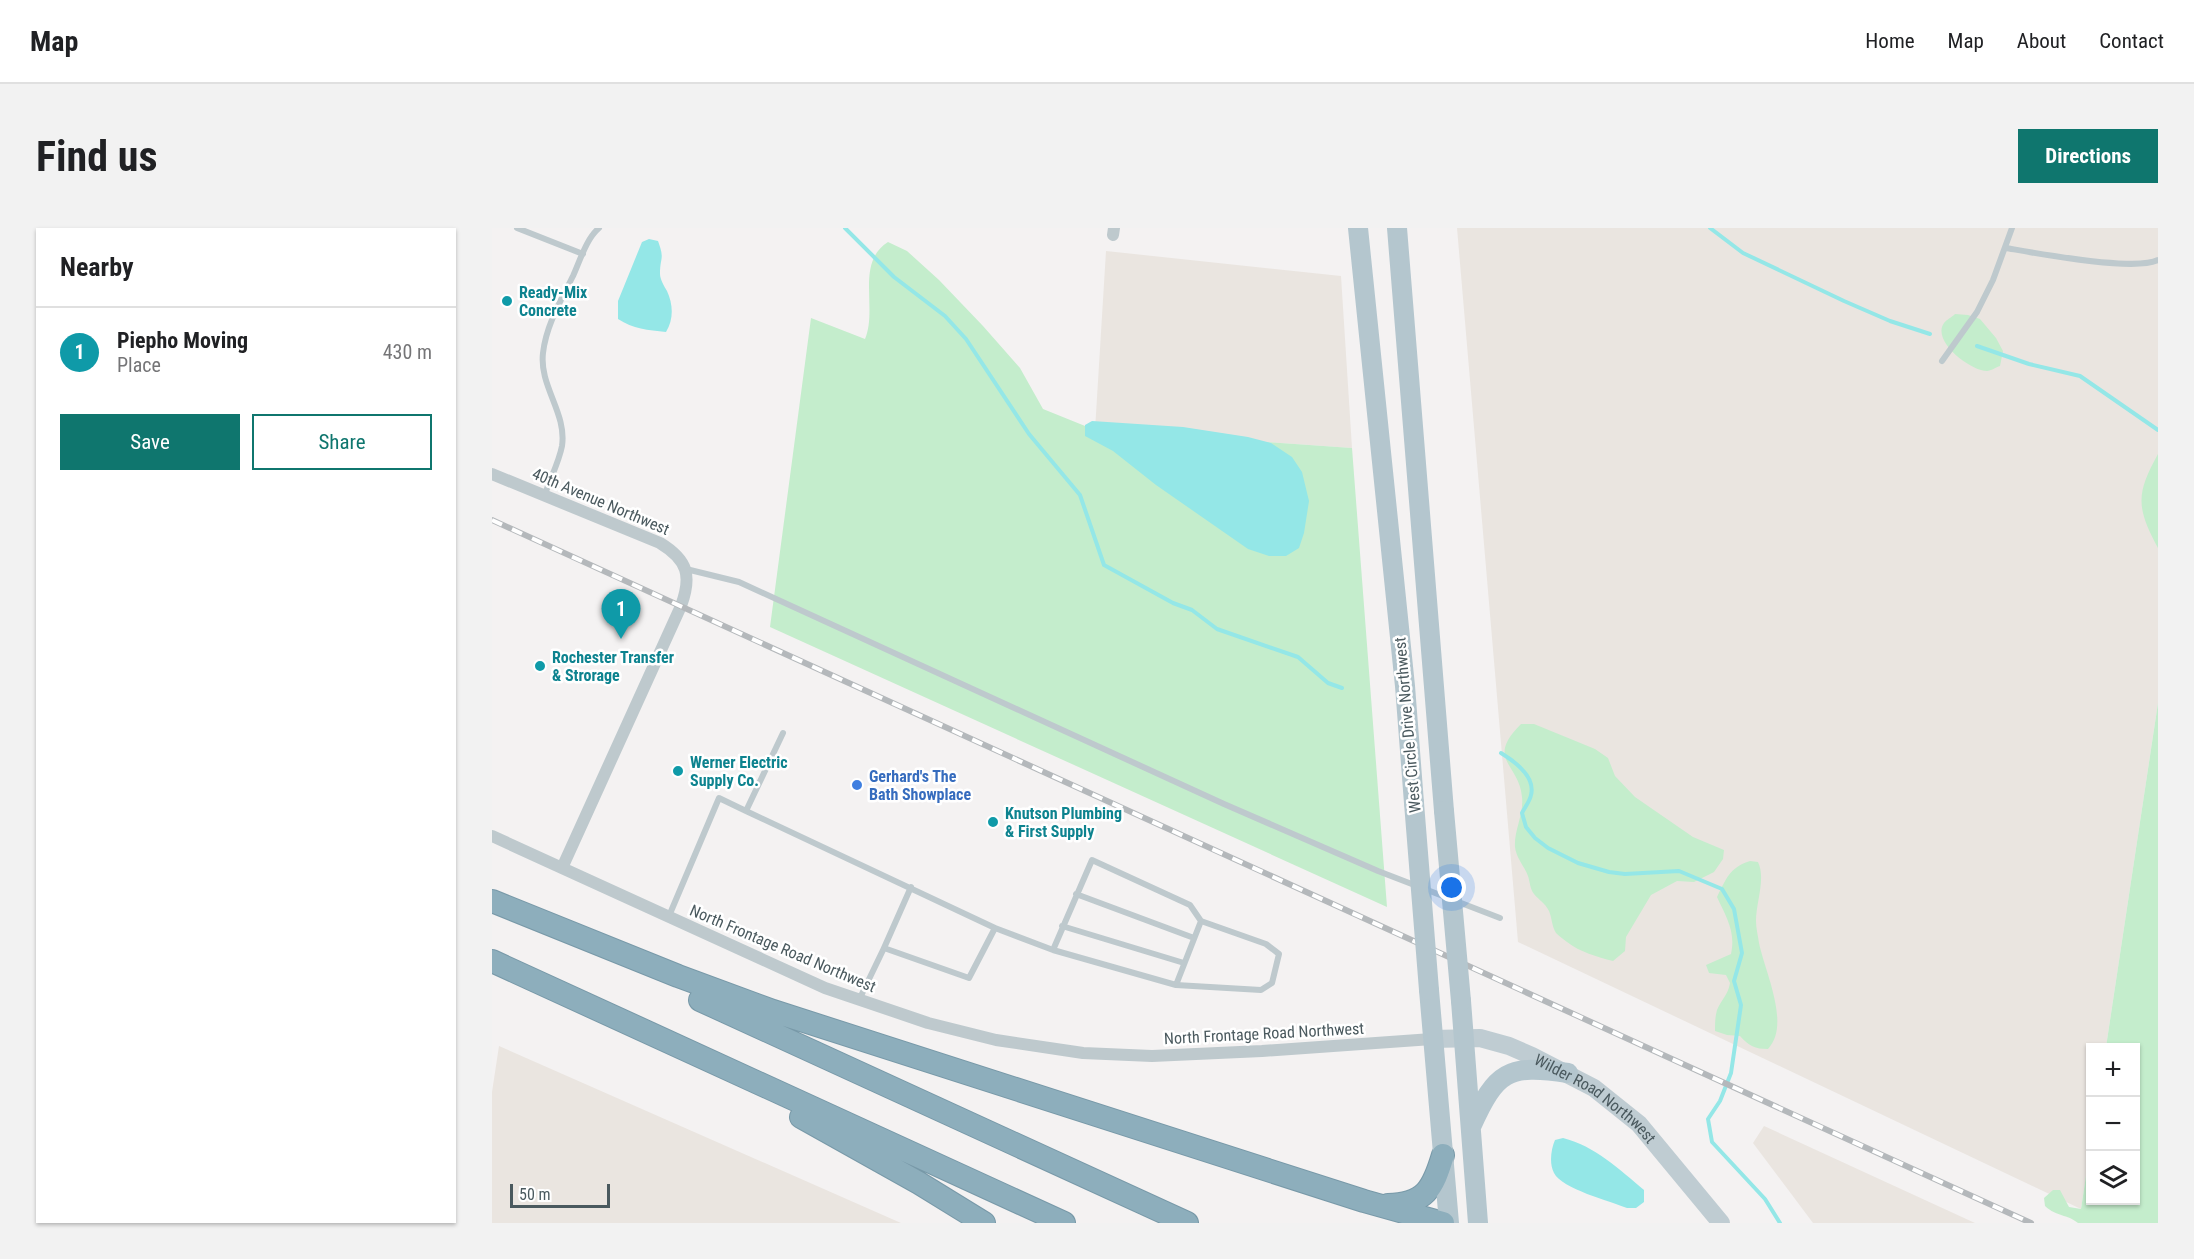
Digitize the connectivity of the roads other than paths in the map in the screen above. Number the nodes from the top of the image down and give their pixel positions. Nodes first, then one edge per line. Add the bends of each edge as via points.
1 (517, 228) edge
2 (599, 228) edge
3 (1358, 228) edge
4 (1397, 228) edge
5 (2012, 228) edge
6 (2006, 248) junction
7 (583, 254) junction
8 (2158, 260) edge
9 (1942, 361) dead end
10 (492, 474) edge
11 (545, 494) junction
12 (686, 568) junction
13 (783, 733) dead end
14 (746, 811) junction
15 (492, 836) edge
16 (562, 868) junction
17 (911, 887) junction
18 (1076, 894) junction
19 (492, 903) edge
20 (669, 917) junction
21 (1500, 918) dead end
22 (1202, 921) junction
23 (1062, 926) junction
24 (995, 928) junction
25 (1194, 938) junction
26 (884, 948) junction
27 (1053, 950) junction
28 (492, 961) edge
29 (1184, 963) junction
30 (1176, 985) junction
31 (859, 1001) junction
32 (647, 1032) junction
33 (1463, 1038) junction
34 (1432, 1039) junction
35 (1568, 1074) junction
36 (1470, 1130) junction
37 (1443, 1155) junction
38 (1377, 1205) junction
39 (984, 1223) edge
40 (1064, 1223) edge
41 (1187, 1223) edge
42 (1443, 1223) edge
43 (1449, 1223) edge
44 (1478, 1223) edge
45 (1721, 1223) edge

1 - 7 lane
2 - 7 lane
3 - 34 main road, West Circle Drive Northwest, bridge via 1405,686
4 - 33 main road, West Circle Drive Northwest, bridge
5 - 6 lane
6 - 8 lane via 2142,265
6 - 9 lane via 1977,312
7 - 11 lane via 548,330 543,354 544,380 560,421 562,445
10 - 11 street, 40th Avenue Northwest
11 - 12 street, 40th Avenue Northwest via 660,543 672,550
12 - 16 street via 687,589 681,606
12 - 21 lane via 738,582 1224,804 1378,871
13 - 14 lane
14 - 17 lane
14 - 20 lane via 719,798
15 - 16 street, North Frontage Road Northwest
16 - 20 street, North Frontage Road Northwest
17 - 24 lane
17 - 26 lane
18 - 22 lane via 1092,860 1190,905
18 - 23 lane
18 - 25 lane
19 - 38 highway via 773,1011
19 - 41 highway
20 - 31 street, North Frontage Road Northwest
22 - 25 lane
22 - 30 lane via 1266,944 1279,954 1272,983 1261,990
23 - 27 lane
23 - 29 lane
24 - 26 lane via 969,978
24 - 27 lane
25 - 29 lane
26 - 31 lane
27 - 30 lane
28 - 32 highway
29 - 30 lane
31 - 34 street, North Frontage Road Northwest via 979,1036 1101,1055 1178,1056
32 - 39 highway
32 - 40 highway
33 - 34 street, Wilder Road Northwest
33 - 35 street, Wilder Road Northwest via 1509,1046
33 - 36 main road, West Circle Drive Northwest
34 - 37 main road, West Circle Drive Northwest
35 - 36 main road via 1531,1069 1510,1073 1485,1097
35 - 45 street, Wilder Road Northwest via 1602,1094 1639,1124
36 - 44 main road, West Circle Drive Northwest
37 - 38 highway via 1433,1183 1420,1198 1404,1204
37 - 43 main road, West Circle Drive Northwest
38 - 42 highway

